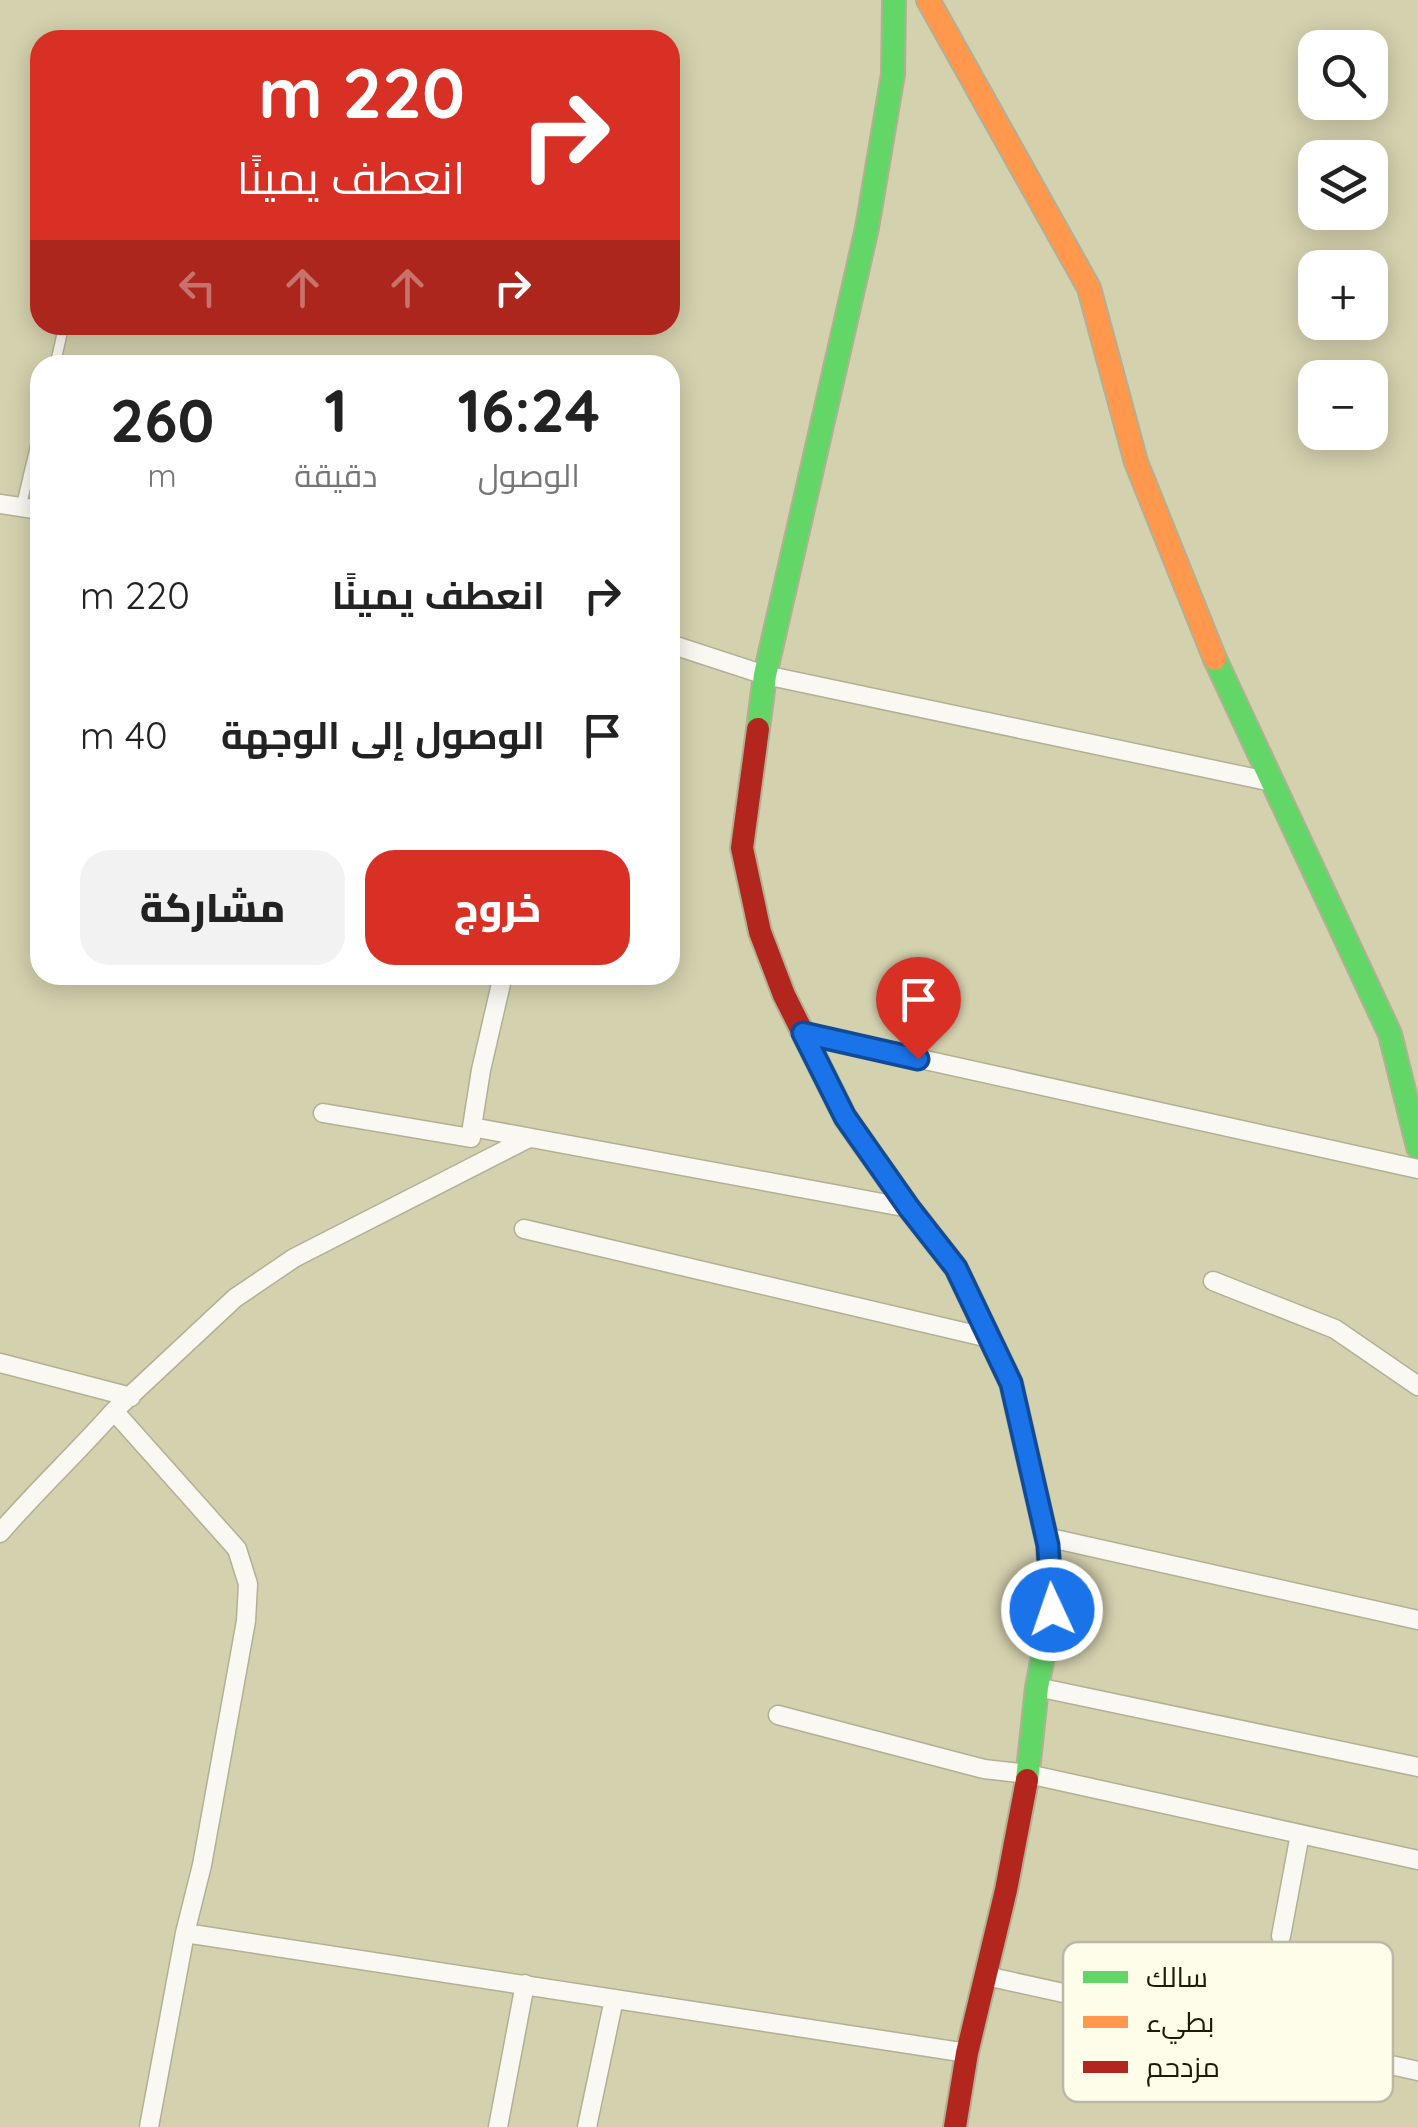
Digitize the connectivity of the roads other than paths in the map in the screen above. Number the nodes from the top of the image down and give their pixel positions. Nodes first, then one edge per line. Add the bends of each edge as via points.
1 (894, 0) edge
2 (928, 0) edge
3 (0, 504) edge
4 (30, 509) edge
5 (680, 647) edge
6 (765, 674) junction
7 (1272, 782) junction
8 (501, 985) edge
9 (803, 1033) junction
10 (322, 1112) dead end
11 (472, 1127) junction
12 (529, 1138) junction
13 (1418, 1147) edge
14 (1418, 1169) edge
15 (909, 1208) junction
16 (524, 1229) dead end
17 (1213, 1282) dead end
18 (989, 1338) junction
19 (0, 1364) edge
20 (1418, 1386) edge
21 (131, 1397) junction
22 (114, 1411) junction
23 (0, 1533) edge
24 (1046, 1536) junction
25 (1418, 1620) edge
26 (1037, 1686) junction
27 (778, 1714) dead end
28 (1418, 1767) edge
29 (1028, 1774) junction
30 (1300, 1834) junction
31 (1418, 1860) edge
32 (185, 1933) junction
33 (1282, 1936) dead end
34 (986, 1976) junction
35 (525, 1984) junction
36 (1063, 1993) edge
37 (614, 1998) junction
38 (967, 2053) junction
39 (1393, 2066) edge
40 (1418, 2071) edge
41 (148, 2127) edge
42 (498, 2127) edge
43 (588, 2127) edge
44 (955, 2127) edge

1 - 6 street via 892,74 867,228
2 - 7 street via 1089,288 1136,462
3 - 4 street
5 - 6 street
6 - 7 street
6 - 9 street via 742,848 760,932
7 - 13 street via 1390,1034
8 - 11 street
9 - 14 street
9 - 15 street via 845,1117
10 - 11 street via 471,1138
11 - 12 street
12 - 15 street
12 - 21 street via 294,1258 235,1298
15 - 18 street via 956,1268
16 - 18 street
17 - 20 street via 1335,1329
18 - 24 street via 1011,1383
19 - 21 street
21 - 22 street
22 - 23 street
22 - 32 street via 237,1548 248,1584 243,1640
24 - 25 street
24 - 26 street via 1052,1610
26 - 28 street
26 - 29 street
27 - 29 street via 984,1770
29 - 30 street
29 - 34 street
30 - 31 street
30 - 33 street
32 - 35 street
32 - 41 street
34 - 36 street
34 - 38 street
35 - 37 street
35 - 42 street
37 - 38 street
37 - 43 street
38 - 44 street
39 - 40 street

